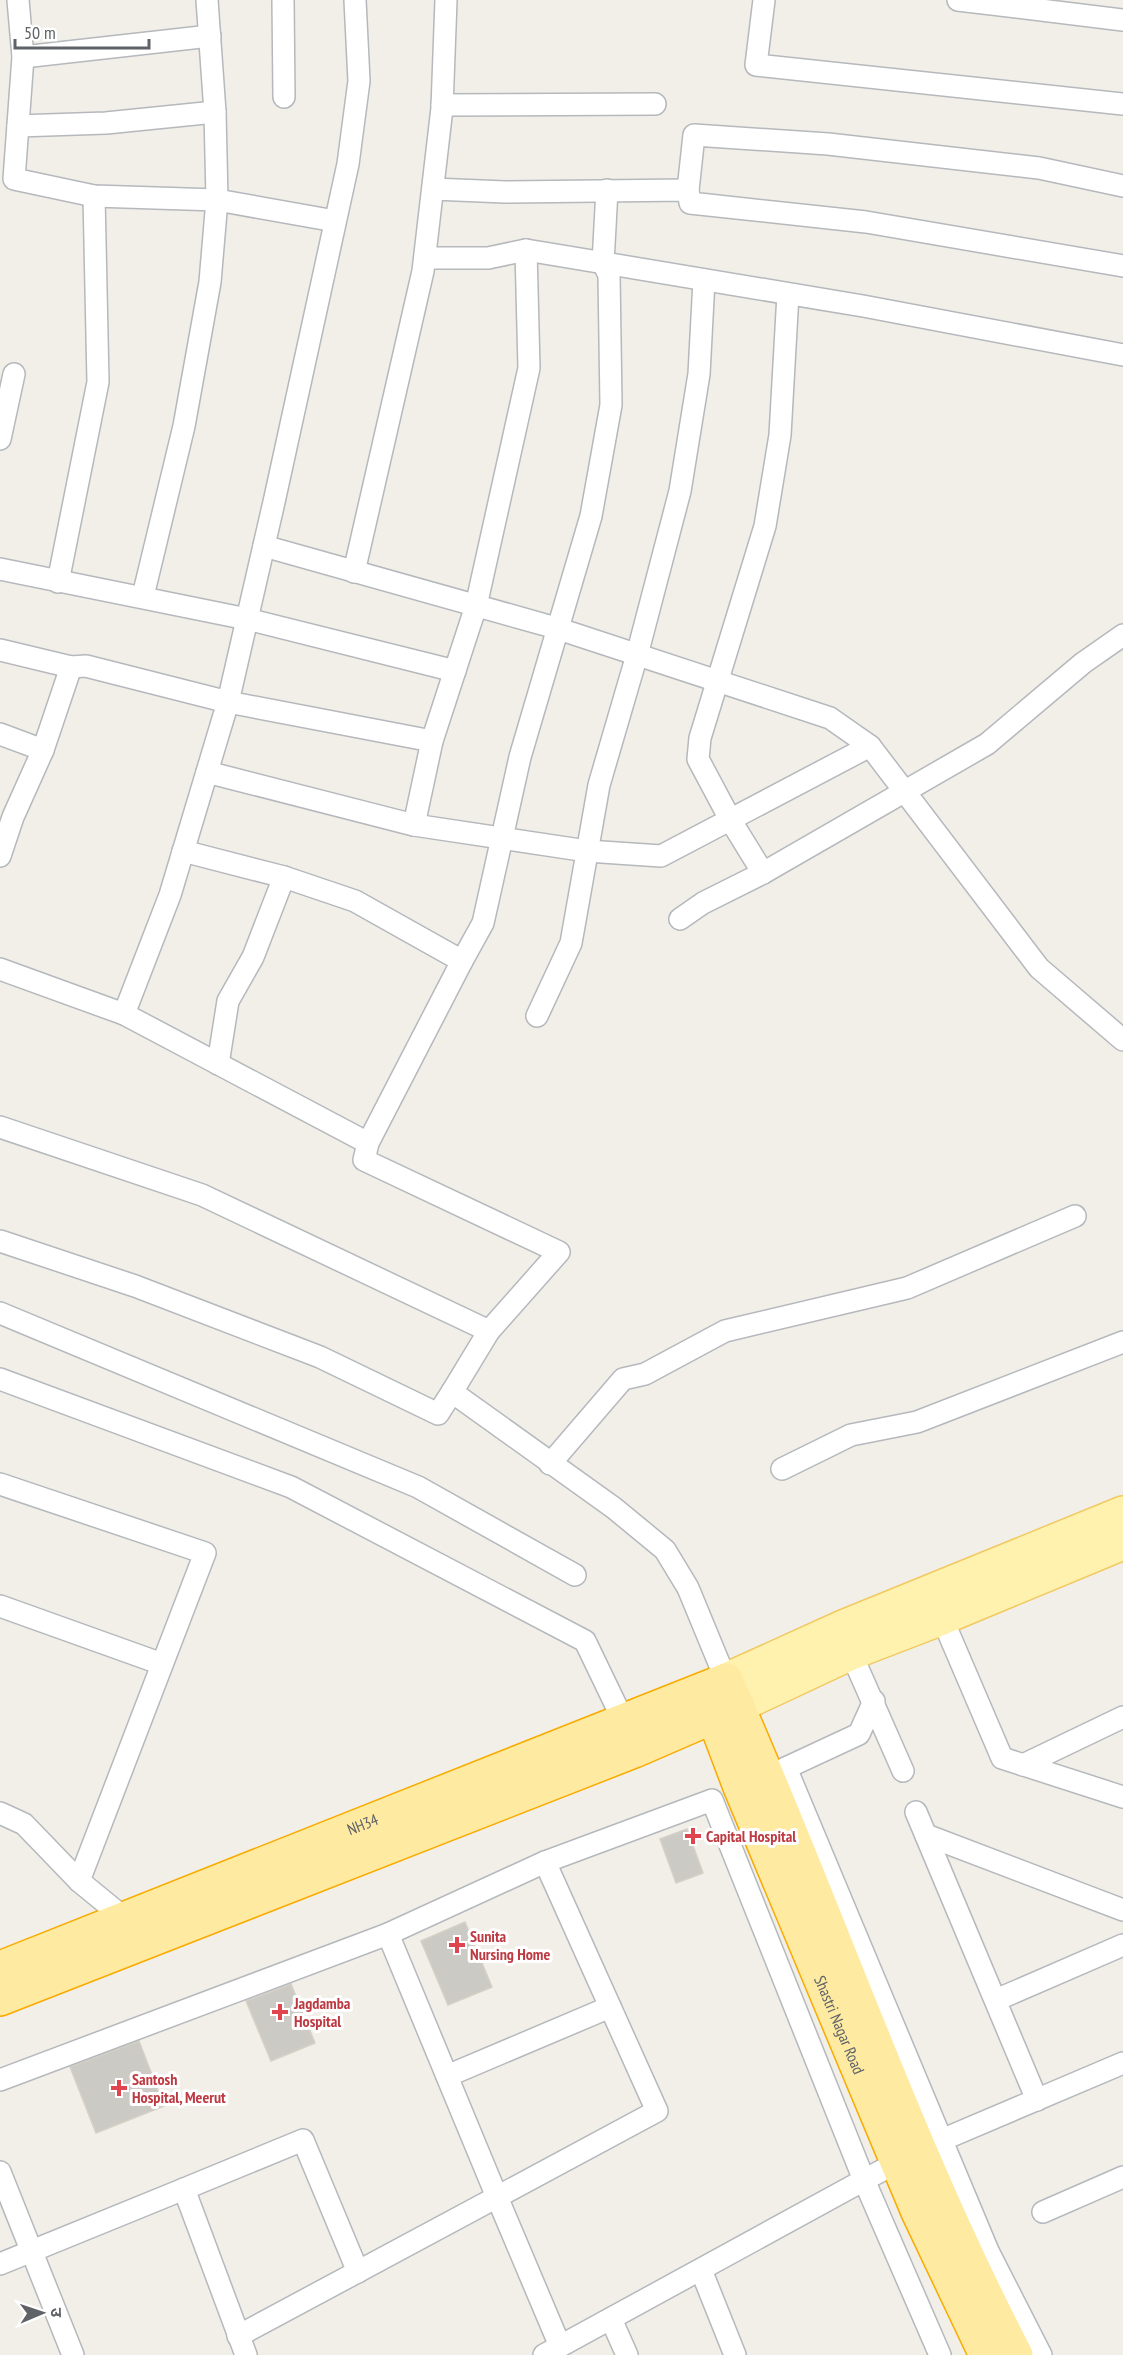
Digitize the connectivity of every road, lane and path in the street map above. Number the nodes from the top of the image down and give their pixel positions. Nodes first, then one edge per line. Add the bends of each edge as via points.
1 (18, 0) edge
2 (207, 0) edge
3 (283, 0) edge
4 (355, 0) edge
5 (446, 0) edge
6 (764, 0) edge
7 (958, 0) edge
8 (1123, 20) edge
9 (210, 36) junction
10 (23, 57) junction
11 (284, 97) dead end
12 (655, 104) dead end
13 (1123, 104) edge
14 (442, 105) junction
15 (215, 112) junction
16 (18, 126) junction
17 (1123, 186) edge
18 (433, 189) junction
19 (688, 189) junction
20 (607, 190) junction
21 (94, 196) junction
22 (217, 200) junction
23 (335, 221) junction
24 (526, 250) junction
25 (425, 258) junction
26 (603, 262) junction
27 (1123, 266) edge
28 (704, 280) junction
29 (788, 294) junction
30 (1123, 355) edge
31 (14, 374) dead end
32 (0, 435) edge
33 (264, 546) junction
34 (0, 569) edge
35 (354, 572) junction
36 (58, 582) junction
37 (143, 596) junction
38 (476, 606) junction
39 (247, 619) junction
40 (556, 628) junction
41 (1123, 635) edge
42 (0, 650) edge
43 (637, 655) junction
44 (70, 667) junction
45 (454, 671) junction
46 (717, 681) junction
47 (228, 702) junction
48 (0, 734) edge
49 (432, 741) junction
50 (870, 746) junction
51 (43, 750) junction
52 (207, 772) junction
53 (906, 793) junction
54 (7, 814) edge
55 (731, 821) junction
56 (414, 825) junction
57 (503, 840) junction
58 (183, 851) junction
59 (587, 851) junction
60 (0, 856) edge
61 (763, 873) junction
62 (284, 877) junction
63 (680, 919) dead end
64 (462, 961) junction
65 (0, 969) edge
66 (124, 1014) junction
67 (537, 1016) dead end
68 (1123, 1040) edge
69 (218, 1064) junction
70 (0, 1126) edge
71 (368, 1143) junction
72 (1075, 1216) dead end
73 (0, 1241) edge
74 (0, 1313) edge
75 (489, 1331) junction
76 (1123, 1342) edge
77 (0, 1379) edge
78 (452, 1392) junction
79 (550, 1464) junction
80 (782, 1469) dead end
81 (0, 1484) edge
82 (1123, 1513) edge
83 (1123, 1543) edge
84 (575, 1575) dead end
85 (0, 1606) edge
86 (942, 1618) junction
87 (851, 1653) junction
88 (162, 1664) junction
89 (720, 1698) junction
90 (874, 1701) junction
91 (1123, 1717) edge
92 (624, 1722) junction
93 (1023, 1765) junction
94 (903, 1771) dead end
95 (751, 1783) junction
96 (487, 1792) junction
97 (1123, 1797) edge
98 (916, 1812) dead end
99 (0, 1813) edge
100 (926, 1835) junction
101 (545, 1862) junction
102 (79, 1881) junction
103 (246, 1886) junction
104 (1123, 1910) edge
105 (123, 1917) junction
106 (388, 1934) junction
107 (1123, 1946) edge
108 (0, 1968) edge
109 (0, 1999) edge
110 (996, 2001) junction
111 (610, 2007) junction
112 (1123, 2063) edge
113 (447, 2076) junction
114 (0, 2080) edge
115 (1037, 2100) junction
116 (920, 2150) junction
117 (0, 2172) edge
118 (1123, 2177) edge
119 (864, 2180) junction
120 (184, 2188) junction
121 (497, 2197) junction
122 (1043, 2212) dead end
123 (32, 2251) junction
124 (0, 2264) edge
125 (701, 2270) junction
126 (358, 2271) junction
127 (611, 2319) junction
128 (242, 2345) edge
129 (552, 2351) edge
130 (73, 2355) edge
131 (627, 2355) edge
132 (735, 2355) edge
133 (940, 2355) edge
134 (986, 2355) edge
135 (1016, 2355) edge
136 (1041, 2355) edge

1 - 10 street
2 - 9 street
3 - 11 street
4 - 23 street via 359,81 348,164
5 - 14 street
6 - 13 street via 756,66
7 - 8 street
9 - 10 street
9 - 15 street
10 - 16 street
12 - 14 street
14 - 18 street
15 - 16 street via 106,123
15 - 22 street
16 - 21 street via 14,179
17 - 19 street via 1038,168 828,144 694,135
18 - 20 street
18 - 25 street
19 - 20 street
19 - 27 street via 690,203 866,222
20 - 26 street
21 - 22 street
21 - 36 street via 98,382
22 - 23 street
22 - 37 street via 210,282 184,426
23 - 33 street
24 - 25 street via 488,258
24 - 26 street
24 - 38 street via 529,368
25 - 35 street
26 - 28 street
26 - 40 street via 609,275 610,405 591,516
28 - 29 street
28 - 43 street via 699,374 680,491
29 - 30 street
29 - 46 street via 780,435 765,526
31 - 32 street
33 - 35 street
33 - 39 street
34 - 36 street
35 - 38 street
36 - 37 street
37 - 39 street
38 - 40 street
38 - 45 street
39 - 45 street
39 - 47 street
40 - 43 street
40 - 57 street via 520,757
41 - 53 street via 1083,663 987,744
42 - 44 street
43 - 46 street
43 - 59 street via 599,785
44 - 47 street via 86,666
44 - 51 street
45 - 49 street
46 - 50 street via 830,718
46 - 55 street via 700,738 698,759
47 - 49 street
47 - 52 street
48 - 51 street
49 - 56 street
50 - 53 street
50 - 55 street
51 - 54 street
52 - 56 street
52 - 58 street
53 - 61 street
53 - 68 street via 1039,968
54 - 60 street
55 - 59 street via 661,855
55 - 61 street
56 - 57 street
57 - 59 street
57 - 64 street via 483,923
58 - 62 street
58 - 66 street
59 - 67 street via 571,943
61 - 63 street
62 - 64 street via 355,901
62 - 69 street via 253,957 228,1001
64 - 71 street
65 - 66 street
66 - 69 street
69 - 71 street
70 - 75 street via 202,1195
71 - 75 street via 364,1160 559,1252
72 - 79 street via 907,1288 725,1331 645,1374 623,1379
73 - 78 street via 135,1286 309,1353 438,1414
74 - 84 street via 418,1487
75 - 78 street
76 - 80 street via 928,1418 851,1435
77 - 92 street via 291,1487 585,1641
78 - 79 street
79 - 89 street via 614,1508 665,1550 688,1588
81 - 88 street via 205,1553
82 - 89 main road via 843,1627
83 - 86 main road
85 - 88 street
86 - 87 main road
86 - 93 street via 1002,1758
87 - 89 main road
87 - 90 street
88 - 102 street
89 - 92 highway, NH34 / NH34
89 - 95 highway, Shastri Nagar Road
89 - 96 highway, NH34
90 - 94 street
90 - 95 street via 859,1734
91 - 93 street
92 - 96 highway, NH34 / NH34
93 - 97 street
95 - 101 street
95 - 116 highway, Shastri Nagar Road
95 - 116 street
95 - 119 street
96 - 103 highway, NH34 / NH34
98 - 100 street
99 - 102 street via 24,1824
100 - 104 street
100 - 110 street
101 - 106 street
101 - 111 street
102 - 105 street
103 - 105 highway, NH34 / NH34
103 - 109 highway, NH34
105 - 108 highway, NH34 / NH34
106 - 113 street
106 - 114 street
107 - 110 street
110 - 115 street
111 - 113 street
111 - 121 street via 657,2110
112 - 115 street
113 - 121 street
115 - 116 street
116 - 119 street
116 - 134 highway, Shastri Nagar Road via 918,2212
116 - 135 highway via 974,2274
116 - 136 street via 988,2251
117 - 123 street
118 - 122 street
119 - 125 street
119 - 133 street
120 - 123 street
120 - 126 street via 303,2140
120 - 128 street
121 - 126 street
121 - 129 street
123 - 124 street
123 - 130 street
125 - 127 street
125 - 132 street
126 - 128 street
127 - 129 street
127 - 131 street

